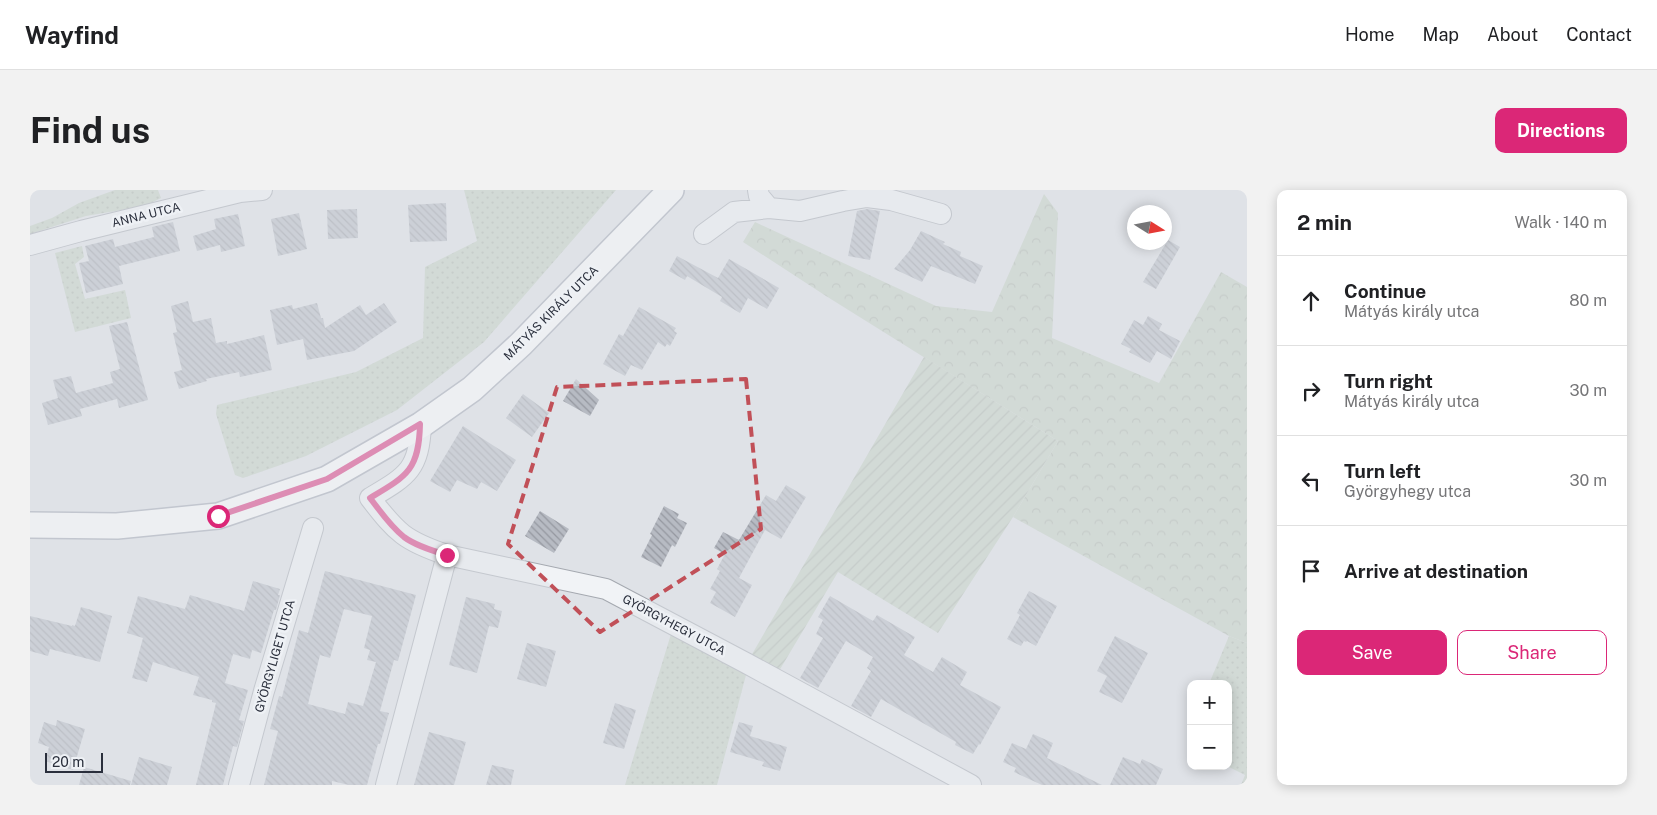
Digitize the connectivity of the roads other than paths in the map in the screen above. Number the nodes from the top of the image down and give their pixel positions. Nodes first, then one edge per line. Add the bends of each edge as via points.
1 (262, 190) edge
2 (671, 190) edge
3 (758, 190) edge
4 (768, 208) junction
5 (941, 214) dead end
6 (704, 234) dead end
7 (30, 245) edge
8 (420, 424) junction
9 (30, 525) edge
10 (313, 528) dead end
11 (447, 555) junction
12 (239, 785) edge
13 (386, 785) edge
14 (971, 785) edge

1 - 7 street, ANNA UTCA via 240,192
2 - 8 main road, MÁTYÁS KIRÁLY UTCA via 521,344 472,389
3 - 4 street
4 - 5 street via 800,211 867,197
4 - 6 street via 734,212
8 - 9 main road, MÁTYÁS KIRÁLY UTCA via 327,479 218,516 117,526
8 - 11 street, GYÖRGYHEGY UTCA via 420,443 415,461 400,480 370,498 391,526 405,538
10 - 12 street, GYÖRGYLIGET UTCA
11 - 13 street
11 - 14 street, GYÖRGYHEGY UTCA via 606,589

